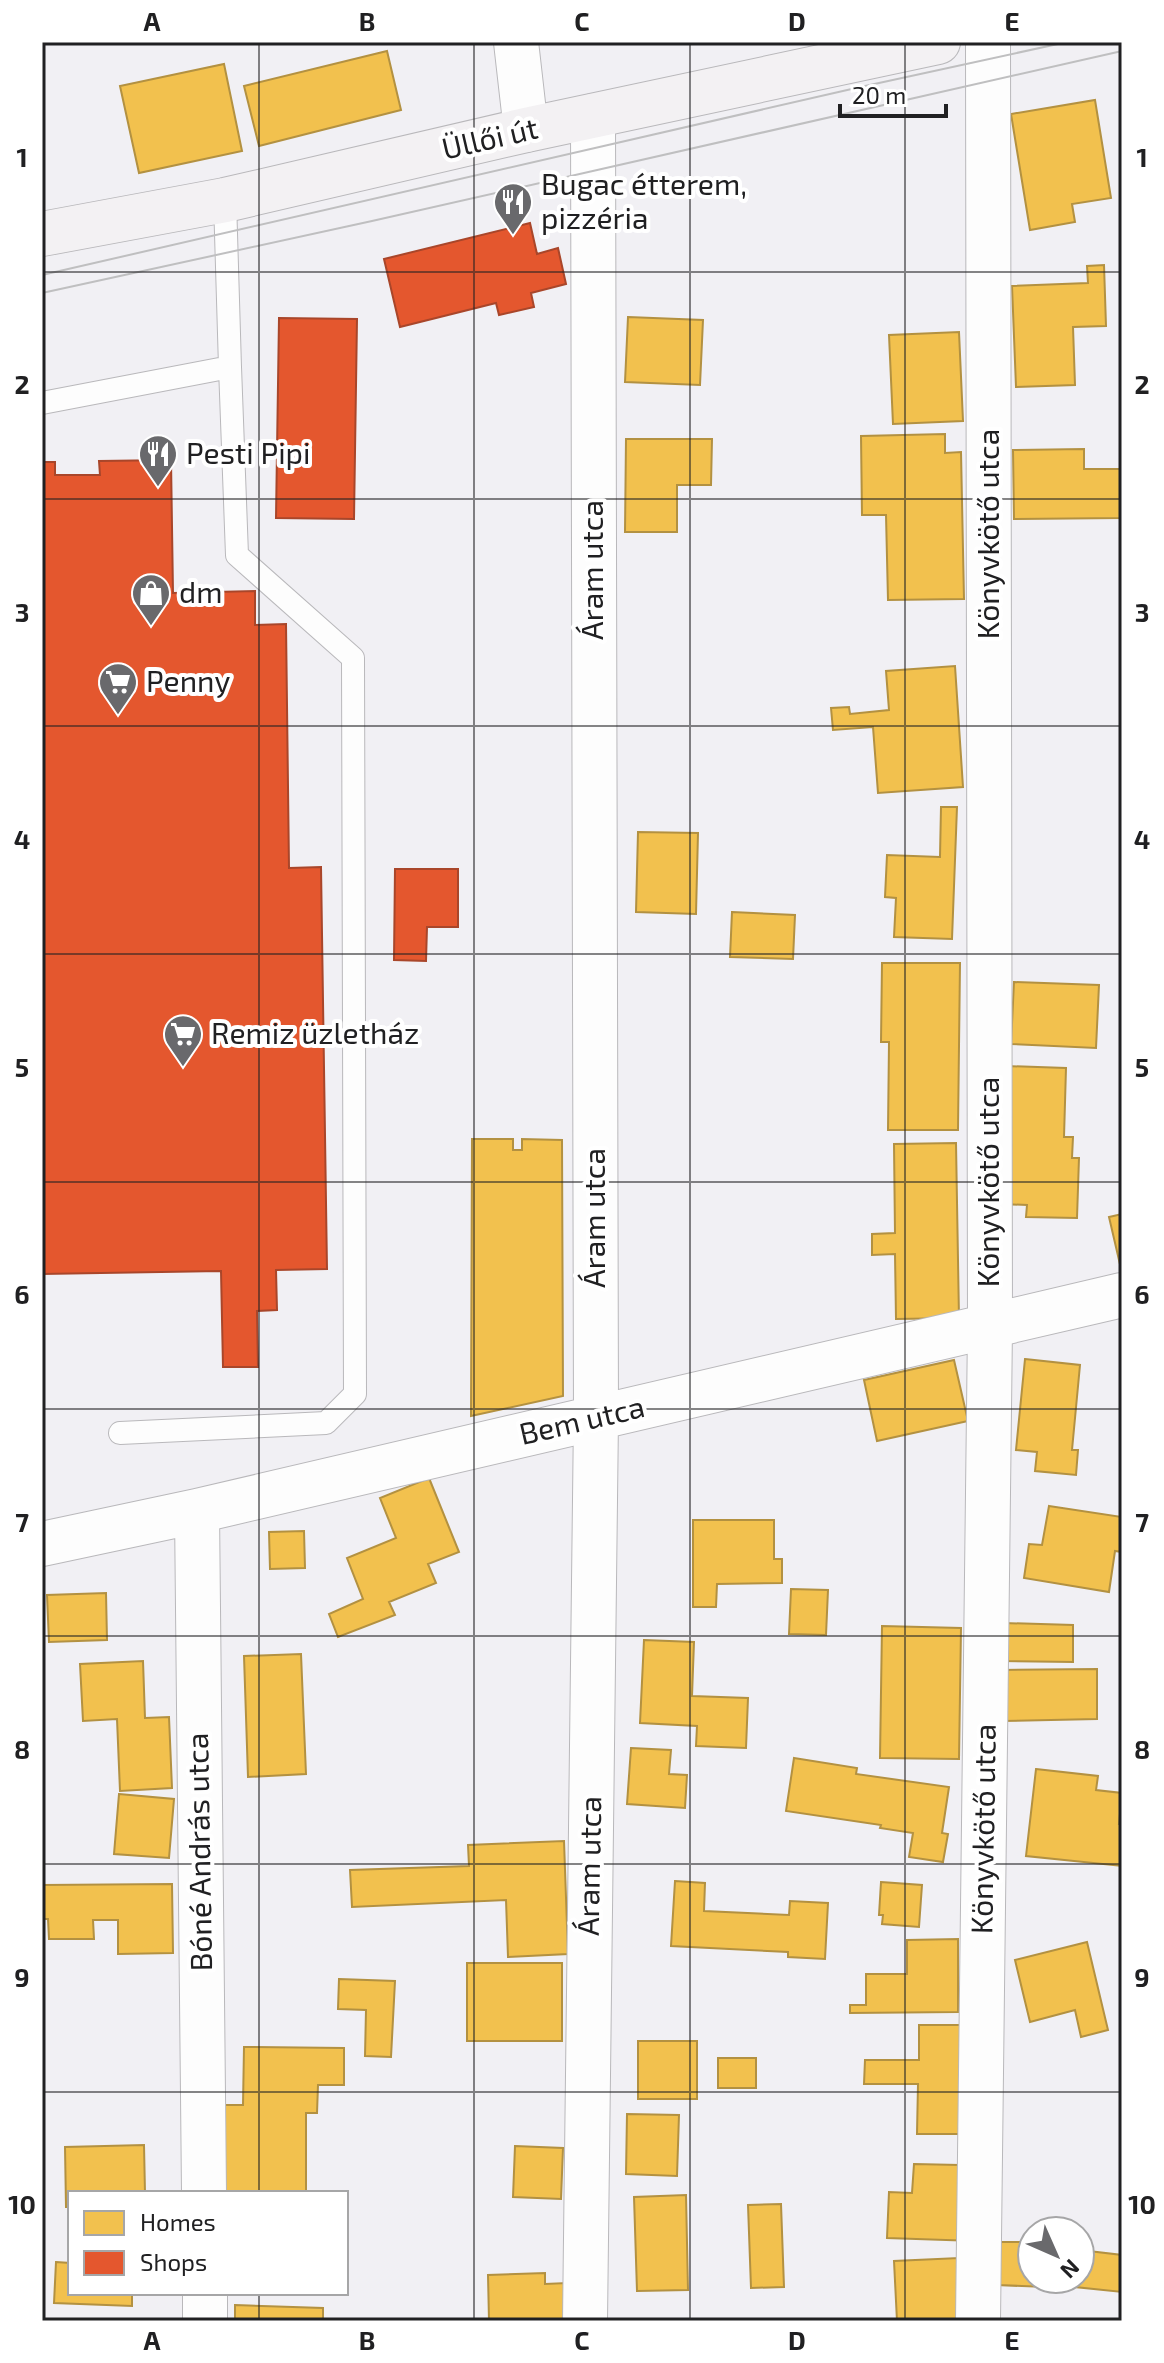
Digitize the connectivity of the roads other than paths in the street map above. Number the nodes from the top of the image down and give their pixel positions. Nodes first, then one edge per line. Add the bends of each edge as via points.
1 (516, 42) edge
2 (938, 42) edge
3 (988, 42) edge
4 (593, 116) junction
5 (526, 130) junction
6 (225, 200) junction
7 (42, 234) edge
8 (230, 367) junction
9 (42, 403) edge
10 (1122, 1295) edge
11 (990, 1327) junction
12 (596, 1418) junction
13 (120, 1433) dead end
14 (197, 1511) junction
15 (42, 1544) edge
16 (204, 2191) edge
17 (205, 2295) edge
18 (205, 2321) edge
19 (585, 2321) edge
20 (978, 2321) edge

1 - 5 street
2 - 4 main road, Üllői út
3 - 11 street, Könyvkötő utca
4 - 5 main road, Üllői út
4 - 12 street, Áram utca
5 - 6 main road, Üllői út
6 - 7 main road, Üllői út
6 - 8 lane
8 - 9 lane
8 - 13 lane via 237,555 353,658 355,1394 326,1423
10 - 11 street, Bem utca
11 - 12 street, Bem utca
11 - 20 street, Könyvkötő utca
12 - 14 street, Bem utca
12 - 19 street, Áram utca
14 - 15 street, Bem utca
14 - 16 street, Bóné András utca
17 - 18 street

